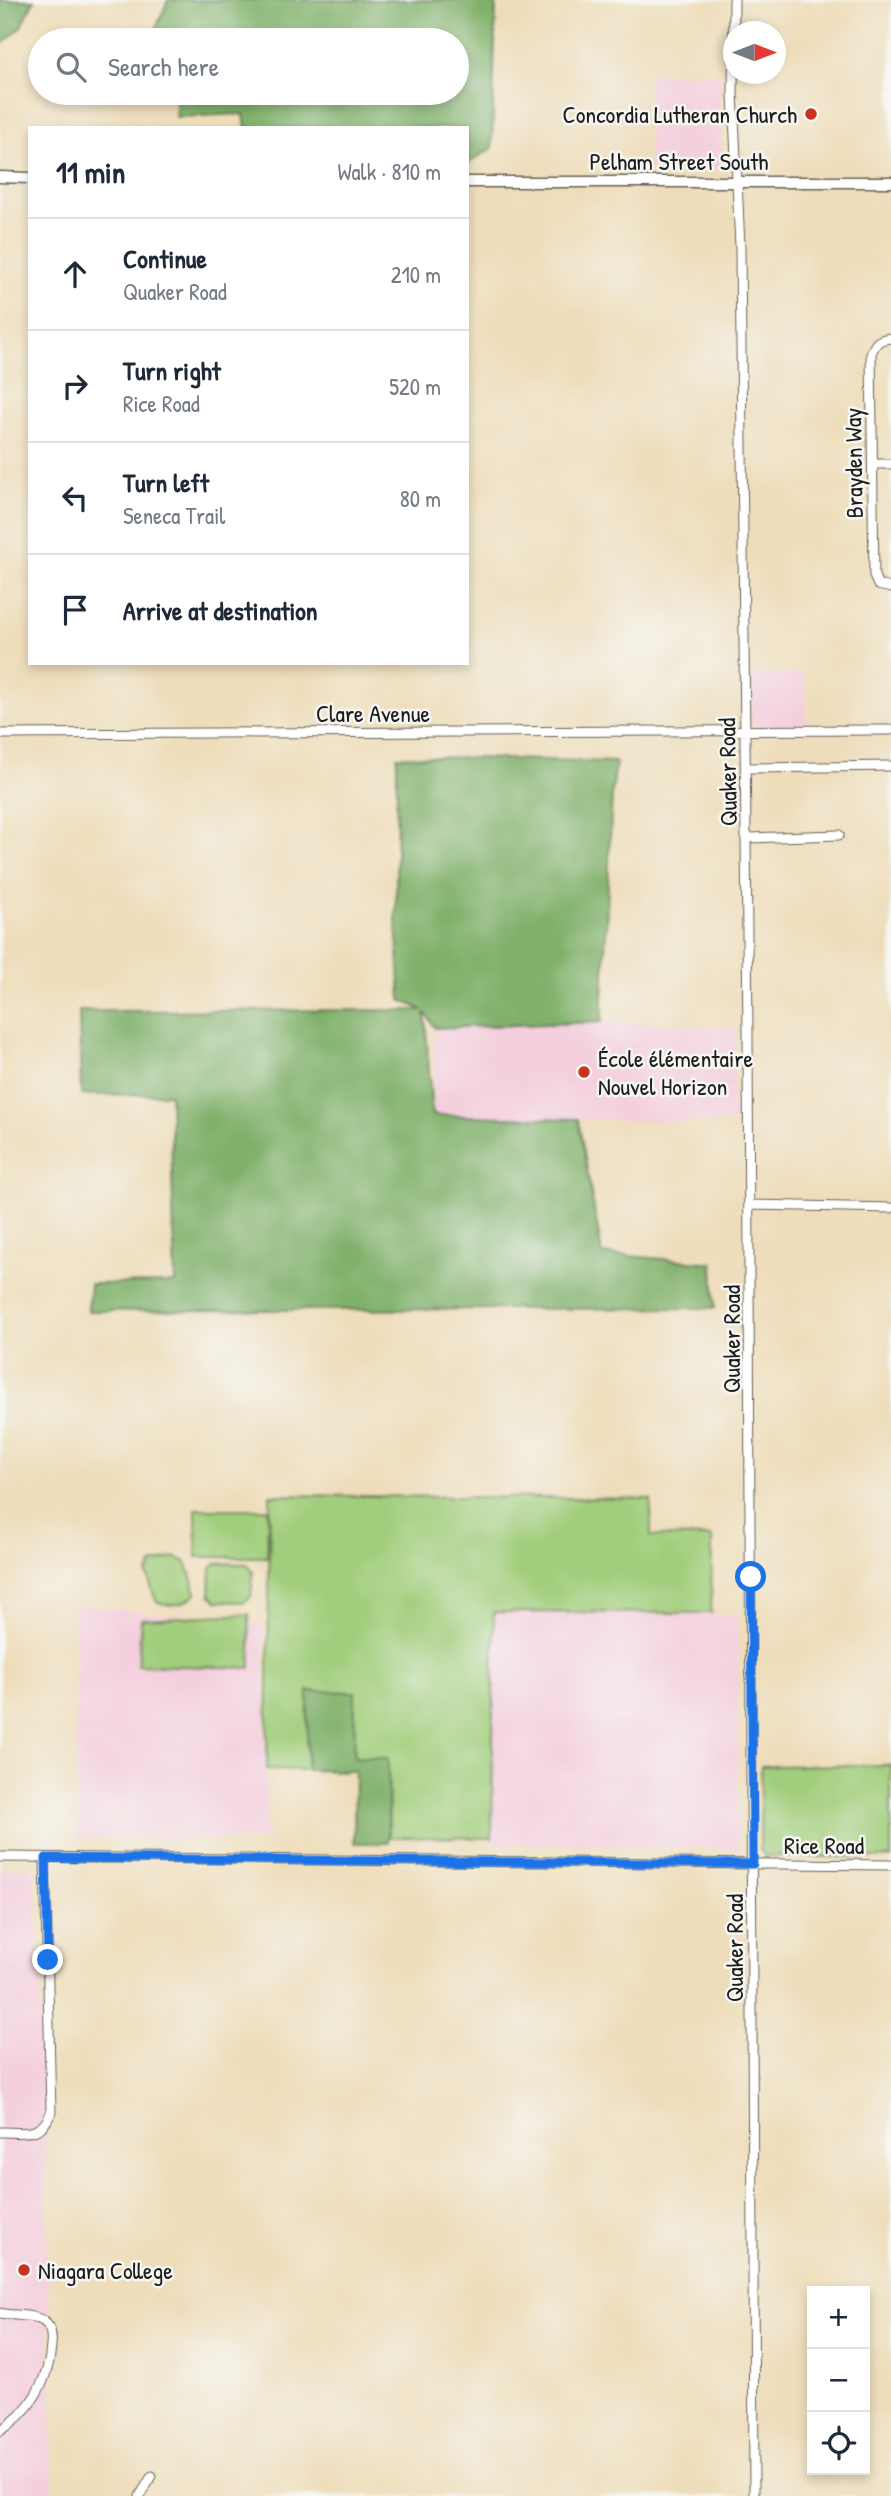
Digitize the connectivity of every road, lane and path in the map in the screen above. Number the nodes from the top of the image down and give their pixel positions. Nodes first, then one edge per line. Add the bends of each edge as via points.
1 (734, 0) edge
2 (0, 177) edge
3 (28, 177) edge
4 (736, 181) junction
5 (469, 182) edge
6 (891, 182) edge
7 (891, 338) edge
8 (873, 464) junction
9 (891, 464) edge
10 (891, 589) edge
11 (891, 730) edge
12 (745, 731) junction
13 (0, 734) edge
14 (891, 766) edge
15 (746, 768) junction
16 (839, 835) dead end
17 (747, 838) junction
18 (750, 1205) junction
19 (891, 1208) edge
20 (0, 1857) edge
21 (46, 1858) junction
22 (753, 1864) junction
23 (891, 1865) edge
24 (0, 2132) edge
25 (0, 2313) edge
26 (0, 2431) edge
27 (152, 2476) dead end
28 (140, 2496) edge
29 (754, 2496) edge

1 - 4 street, Quaker Road
2 - 3 main road
4 - 5 main road, Pelham Street South
4 - 6 main road, Pelham Street South
4 - 12 street, Quaker Road
7 - 8 street, Brayden Way via 875,344 871,354
8 - 9 street
8 - 10 street, Brayden Way via 874,576 878,585
11 - 12 street, Clare Avenue
12 - 13 street, Clare Avenue
12 - 15 street, Quaker Road
14 - 15 street
15 - 17 street, Quaker Road
16 - 17 street
17 - 18 street, Quaker Road
18 - 19 street
18 - 22 street, Quaker Road
20 - 21 street, Rice Road
21 - 22 street, Rice Road
21 - 24 street via 51,2112 41,2129
22 - 23 street, Rice Road
22 - 29 street, Quaker Road
25 - 26 street via 41,2320 51,2339 43,2382 24,2412
27 - 28 street

